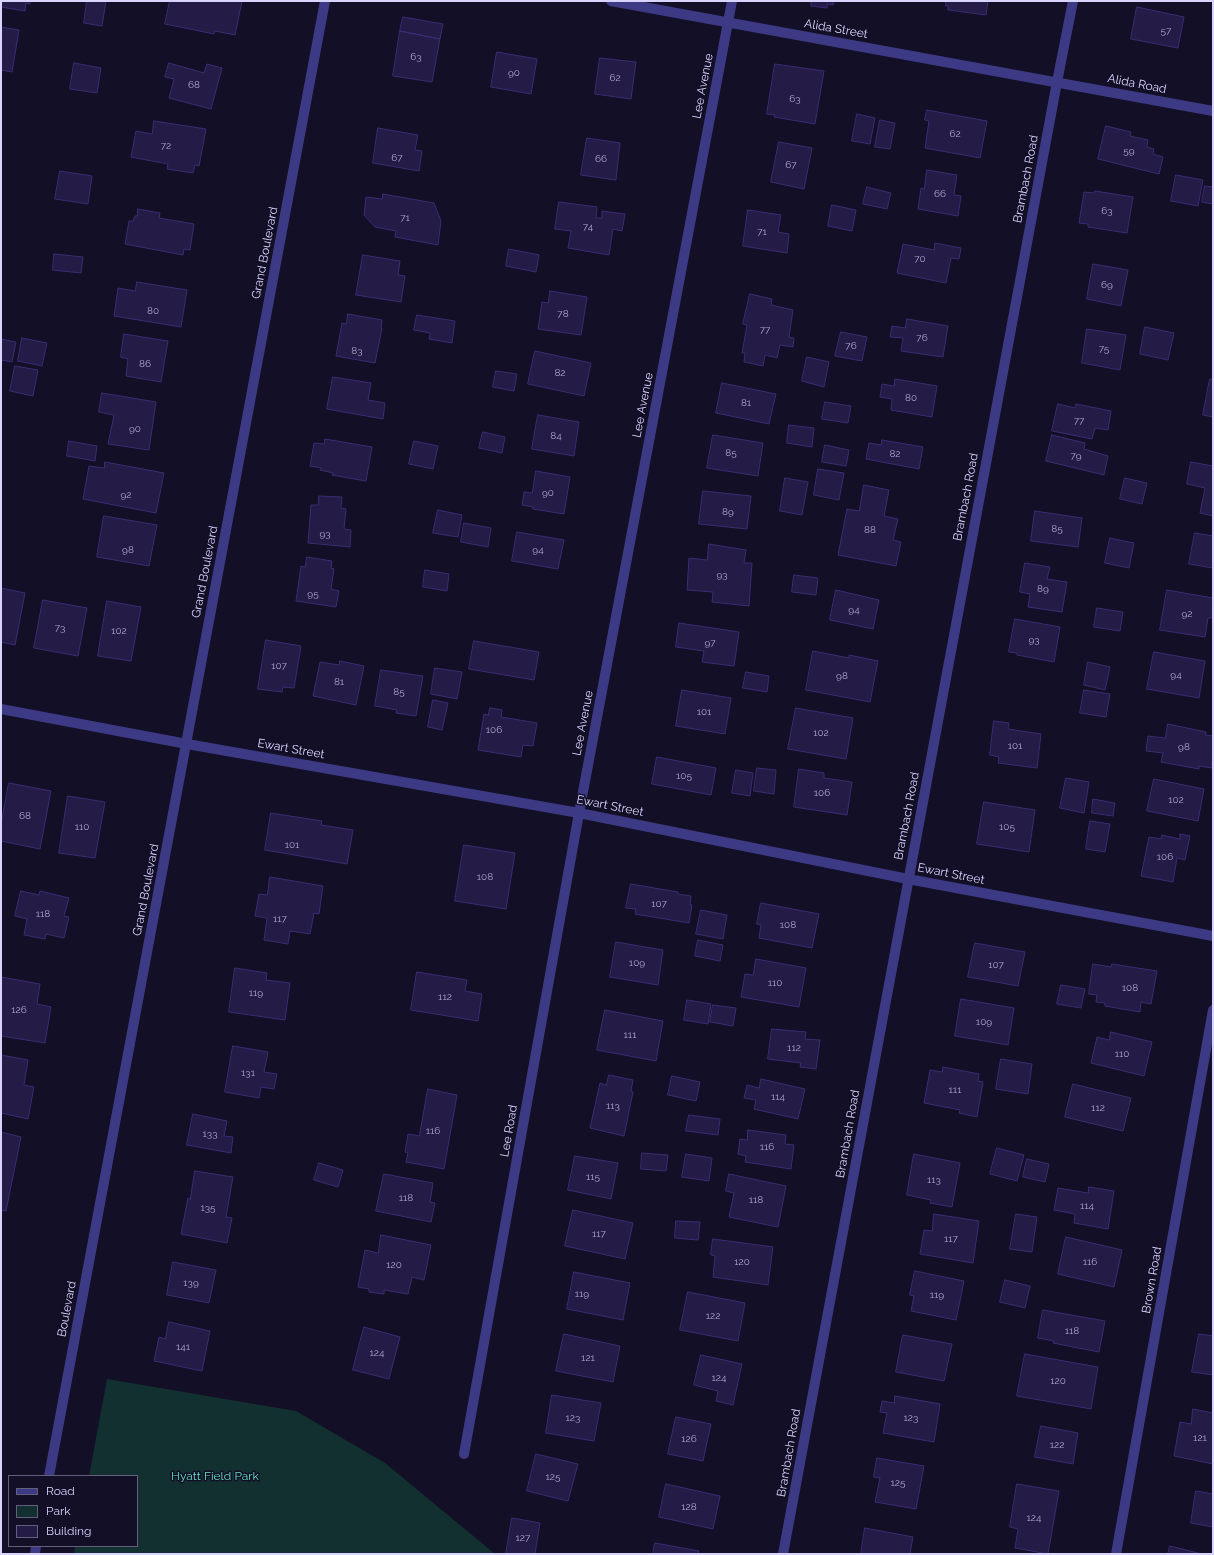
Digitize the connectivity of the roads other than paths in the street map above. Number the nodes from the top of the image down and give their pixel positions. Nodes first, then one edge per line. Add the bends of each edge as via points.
1 (325, 1) edge
2 (611, 1) edge
3 (732, 1) edge
4 (1073, 1) edge
5 (728, 23) junction
6 (1057, 82) junction
7 (1213, 112) edge
8 (1, 709) edge
9 (187, 744) junction
10 (579, 813) junction
11 (908, 879) junction
12 (1213, 936) edge
13 (1213, 1010) edge
14 (110, 1147) joint
15 (464, 1454) dead end
16 (49, 1475) edge
17 (783, 1554) edge
18 (1116, 1554) edge

1 - 9 street, Grand Boulevard
2 - 5 street, Alida Street
3 - 5 street, Lee Avenue
4 - 6 street, Brambach Road
5 - 6 street, Alida Street
5 - 10 street, Lee Avenue
6 - 7 street, Alida Road
6 - 11 street, Brambach Road
8 - 9 street, Ewart Street
9 - 10 street, Ewart Street
9 - 14 street, Grand Boulevard
10 - 11 street, Ewart Street
10 - 15 street, Lee Road
11 - 12 street, Ewart Street
11 - 17 street, Brambach Road
13 - 18 street, Brown Road
14 - 16 street, Boulevard

